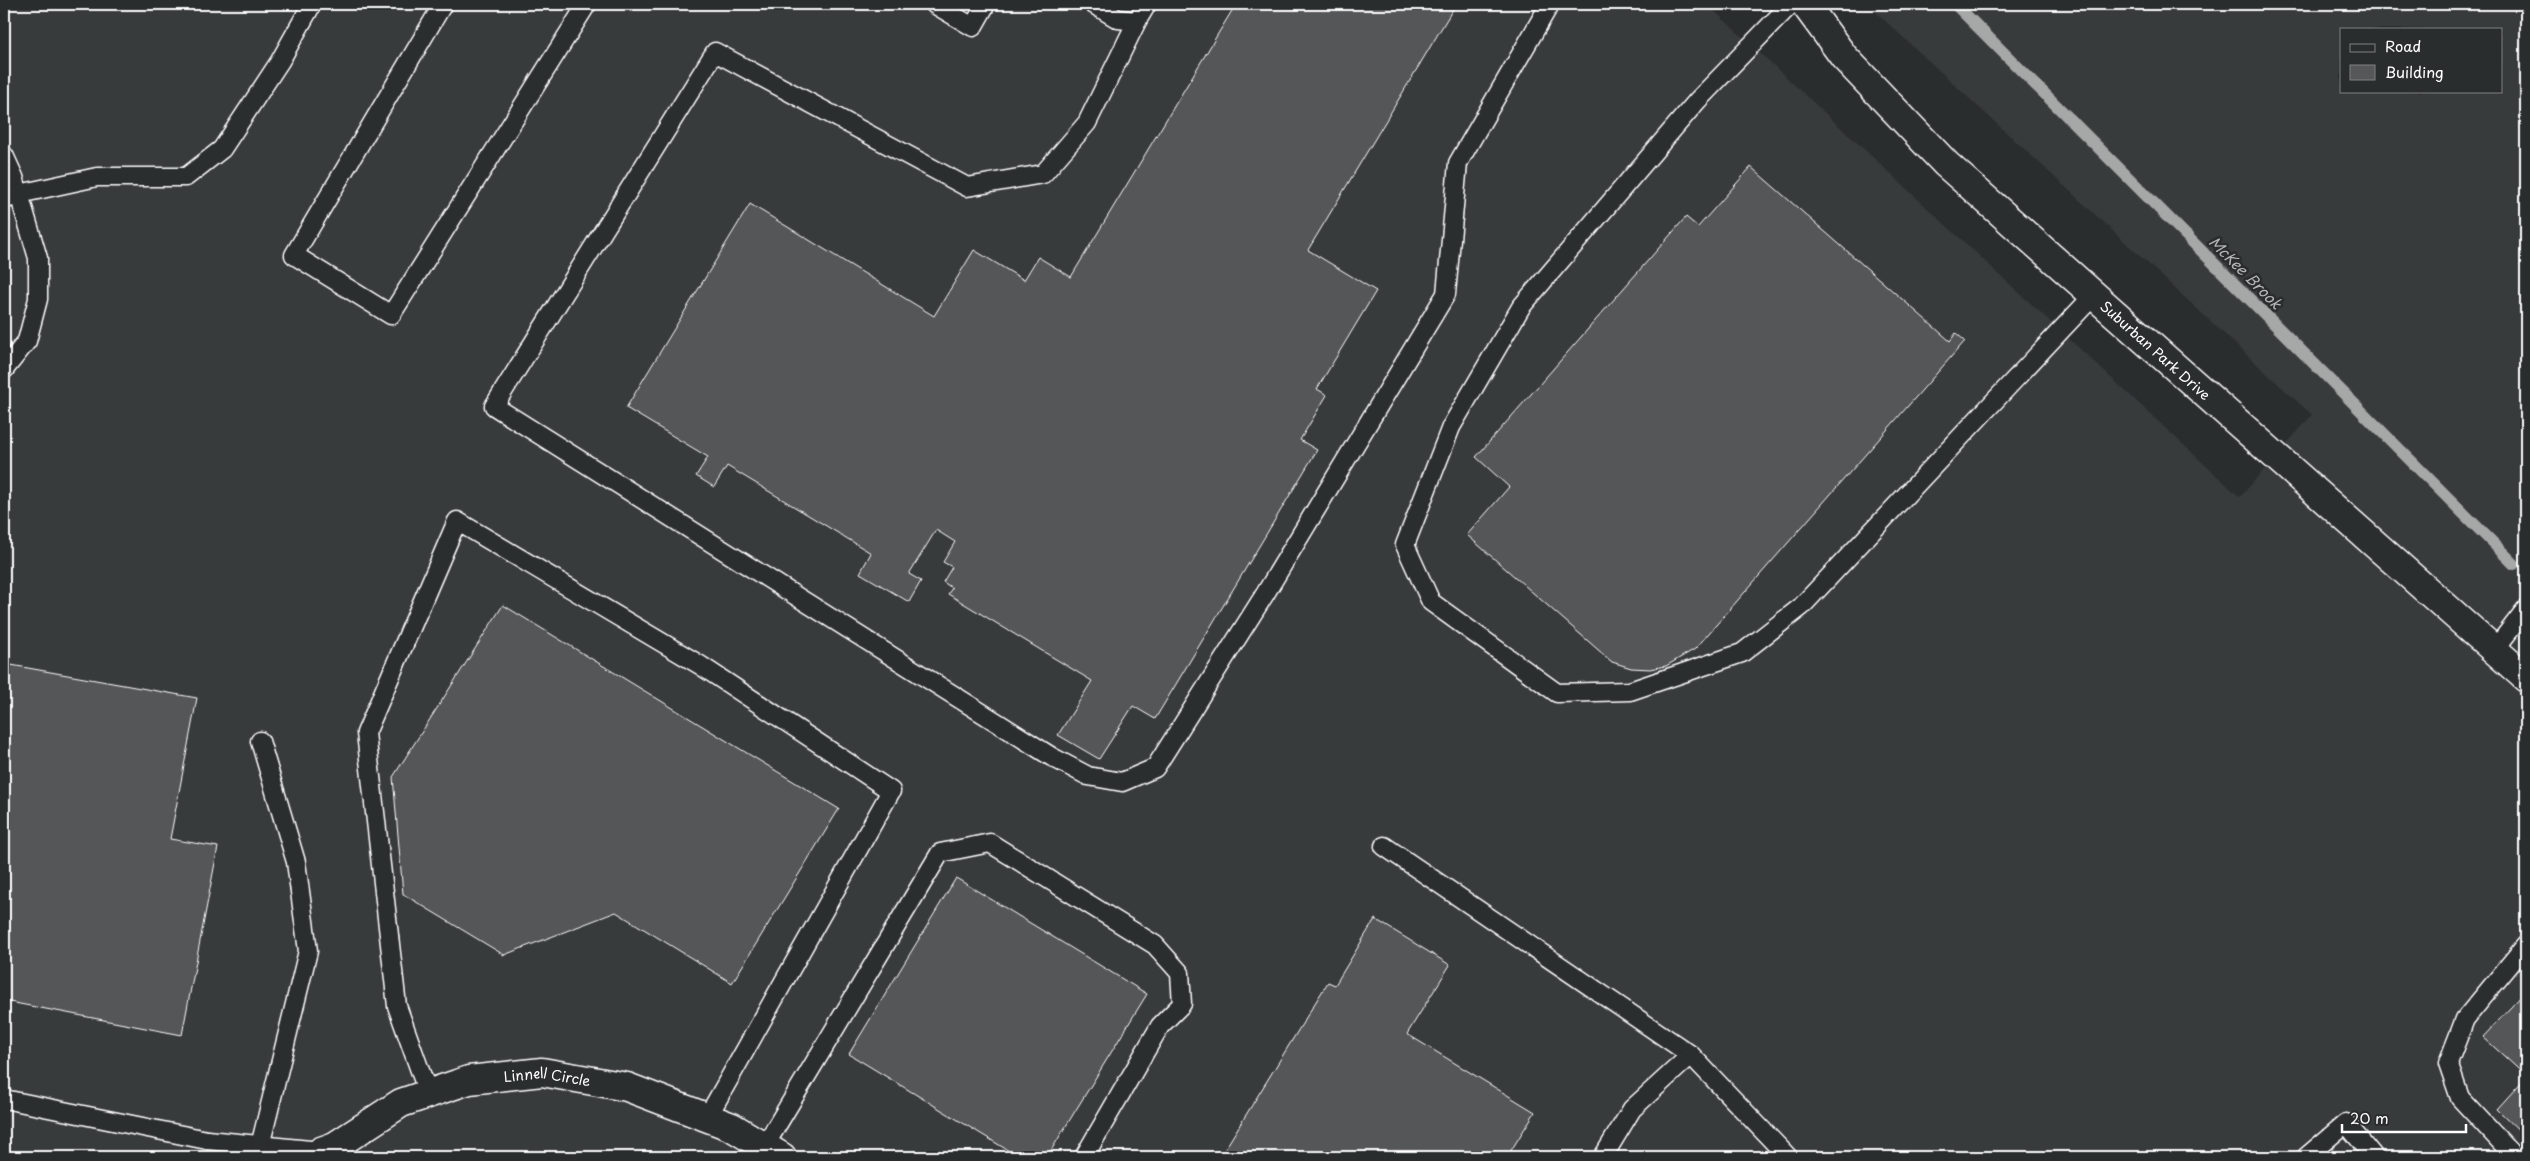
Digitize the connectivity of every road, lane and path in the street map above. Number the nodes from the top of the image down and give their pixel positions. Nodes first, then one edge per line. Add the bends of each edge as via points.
1 (312, 4) edge
2 (443, 4) edge
3 (587, 4) edge
4 (934, 4) edge
5 (986, 4) edge
6 (1093, 4) edge
7 (1147, 4) edge
8 (1550, 4) edge
9 (1791, 4) edge
10 (1805, 4) edge
11 (1137, 21) junction
12 (4, 155) edge
13 (11, 197) edge
14 (2094, 295) junction
15 (4, 370) edge
16 (2526, 609) edge
17 (2496, 649) junction
18 (2526, 678) edge
19 (260, 741) dead end
20 (1384, 846) dead end
21 (2526, 945) edge
22 (1691, 1055) junction
23 (428, 1093) junction
24 (4, 1099) edge
25 (707, 1118) junction
26 (260, 1146) junction
27 (773, 1152) edge
28 (319, 1154) edge
29 (1084, 1157) edge
30 (1603, 1157) edge
31 (1788, 1157) edge
32 (2306, 1157) edge
33 (2374, 1157) edge
34 (2515, 1157) edge

1 - 13 lane via 280,62 222,149 186,178 97,177
2 - 3 lane via 294,255 391,315
4 - 5 lane via 973,27
6 - 11 lane via 1118,19
7 - 11 lane
8 - 11 lane via 1458,163 1446,294 1265,594 1155,768 1122,782 1088,776 1052,757 494,406 716,52 966,187 1043,174 1087,123
9 - 14 lane via 1697,101 1520,307 1451,427 1405,545 1431,602 1557,693 1630,690 1742,653 1801,607
10 - 14 street, Suburban Park Drive via 1844,57 1946,164
12 - 13 lane via 14,177
13 - 15 lane via 38,258 38,298 27,340
14 - 17 street, Suburban Park Drive
16 - 17 lane
17 - 18 street, Suburban Park Drive
19 - 26 lane via 296,862 308,951
20 - 22 lane
21 - 34 lane via 2465,1019 2448,1064 2460,1098
22 - 30 lane via 1632,1109
22 - 31 lane
23 - 25 street, Linnell Circle via 468,1080 542,1072 627,1087
23 - 25 lane via 397,1006 366,733 458,521 700,664 891,791
23 - 28 street, Linnell Circle via 401,1102
24 - 26 lane via 207,1140
25 - 27 street, Linnell Circle via 732,1127
26 - 28 lane
27 - 29 lane via 940,853 990,843 1155,945 1180,973 1182,1004 1160,1026
32 - 33 lane via 2346,1123

